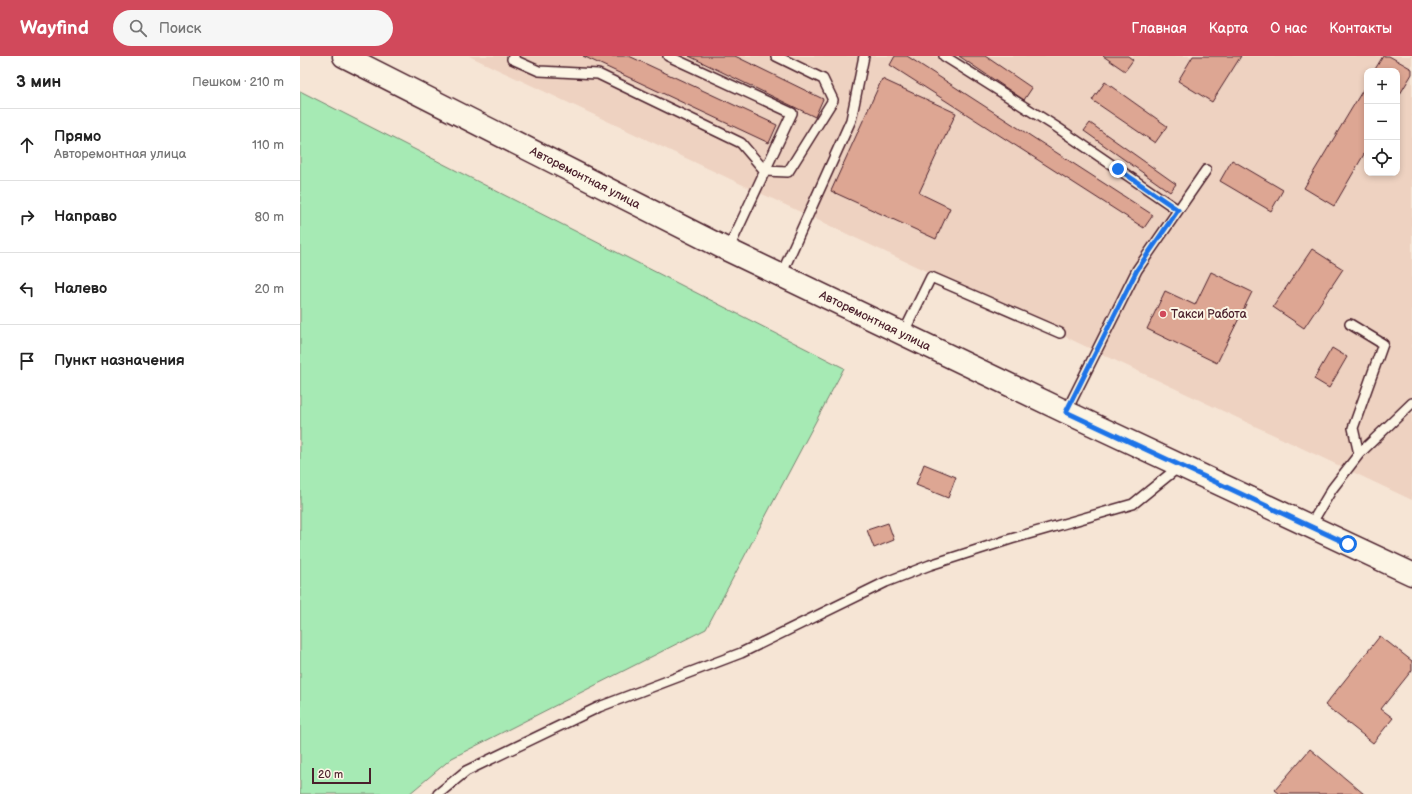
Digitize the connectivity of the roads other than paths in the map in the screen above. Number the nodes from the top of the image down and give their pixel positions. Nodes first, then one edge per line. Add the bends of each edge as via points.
1 (344, 56) edge
2 (514, 56) edge
3 (668, 56) edge
4 (776, 56) edge
5 (864, 56) edge
6 (944, 56) edge
7 (1206, 170) dead end
8 (765, 171) junction
9 (1178, 210) junction
10 (728, 250) junction
11 (781, 275) junction
12 (1350, 324) dead end
13 (1060, 333) dead end
14 (903, 334) junction
15 (1412, 403) edge
16 (1066, 412) junction
17 (1359, 454) junction
18 (1181, 466) junction
19 (1310, 526) junction
20 (1412, 574) edge
21 (438, 794) edge

1 - 10 main road, Авторемонтная улица
2 - 8 lane via 512,59 539,71 598,74 741,143
3 - 8 lane via 792,113
4 - 8 lane via 823,79 833,100 788,172
5 - 11 lane via 851,120
6 - 9 lane via 1058,128
7 - 9 lane
8 - 10 lane
9 - 16 lane via 1137,270
10 - 11 main road, Авторемонтная улица
11 - 14 main road, Авторемонтная улица
12 - 17 lane via 1383,344 1353,428
13 - 14 lane via 931,277
14 - 16 main road, Авторемонтная улица
15 - 17 lane
16 - 18 main road, Авторемонтная улица
17 - 19 lane via 1332,489
18 - 19 main road, Авторемонтная улица
18 - 21 lane via 1133,504 1011,539 886,582 741,653 599,707 466,771
19 - 20 main road, Авторемонтная улица

